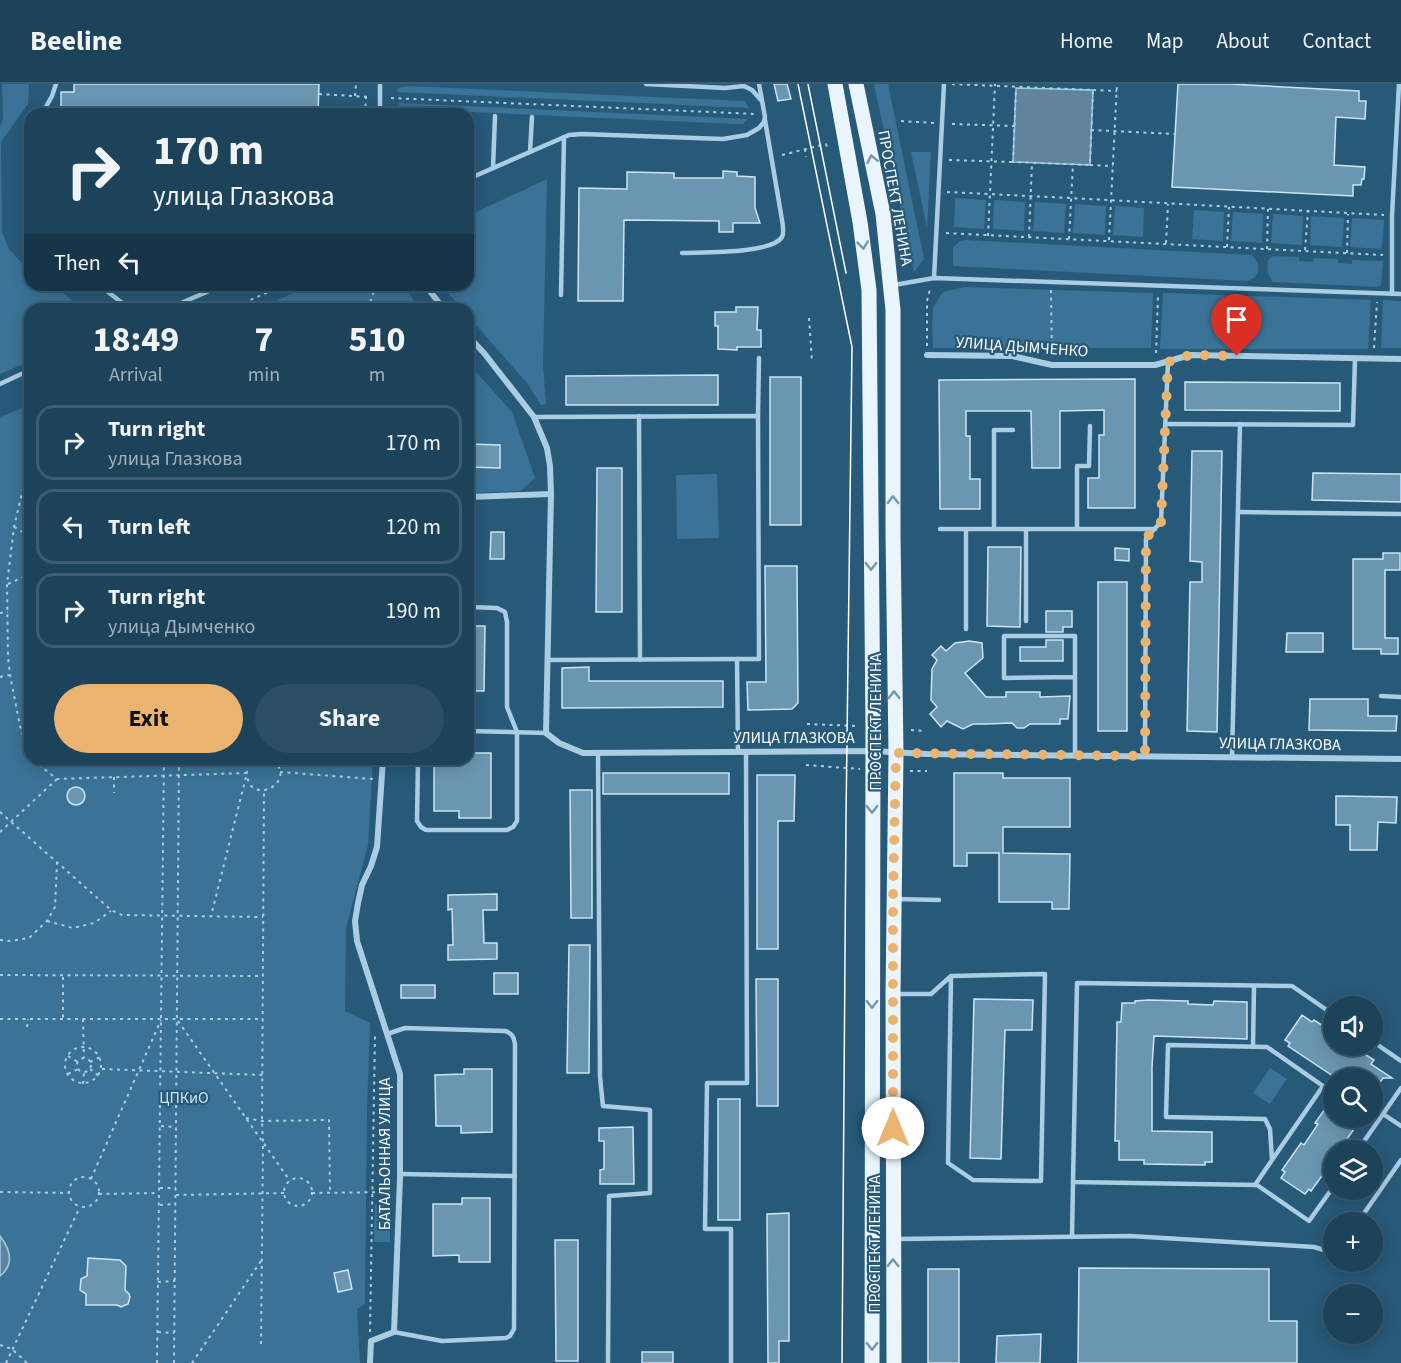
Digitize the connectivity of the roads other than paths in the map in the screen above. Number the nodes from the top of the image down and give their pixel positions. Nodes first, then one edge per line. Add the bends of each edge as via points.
1 (56, 84) edge
2 (380, 84) edge
3 (646, 84) edge
4 (653, 84) edge
5 (759, 84) edge
6 (835, 84) edge
7 (856, 84) edge
8 (944, 84) edge
9 (1399, 84) edge
10 (686, 85) edge
11 (746, 85) edge
12 (713, 86) edge
13 (762, 102) junction
14 (45, 108) edge
15 (380, 108) edge
16 (495, 116) dead end
17 (764, 116) junction
18 (532, 117) dead end
19 (564, 137) junction
20 (530, 152) junction
21 (493, 168) junction
22 (474, 176) edge
23 (682, 253) dead end
24 (934, 278) junction
25 (891, 285) junction
26 (107, 291) edge
27 (209, 291) edge
28 (430, 291) edge
29 (1392, 294) junction
30 (1401, 294) edge
31 (561, 295) dead end
32 (122, 303) edge
33 (181, 303) edge
34 (439, 303) edge
35 (474, 342) edge
36 (927, 355) road end
37 (759, 358) dead end
38 (1355, 358) junction
39 (1401, 359) edge
40 (1168, 362) junction
41 (24, 373) edge
42 (0, 384) edge
43 (639, 416) junction
44 (758, 416) junction
45 (534, 417) junction
46 (1165, 424) junction
47 (1240, 424) junction
48 (1090, 426) dead end
49 (1013, 430) dead end
50 (551, 494) junction
51 (474, 497) edge
52 (1239, 512) junction
53 (1401, 514) edge
54 (940, 529) dead end
55 (966, 529) junction
56 (994, 529) junction
57 (1026, 529) junction
58 (1077, 529) junction
59 (1155, 529) junction
60 (474, 607) edge
61 (1026, 621) dead end
62 (966, 629) dead end
63 (737, 659) junction
64 (548, 660) junction
65 (640, 660) junction
66 (1075, 677) junction
67 (1381, 696) dead end
68 (1401, 697) edge
69 (474, 731) edge
70 (517, 732) junction
71 (546, 733) junction
72 (872, 751) junction
73 (738, 752) junction
74 (746, 752) junction
75 (598, 753) junction
76 (896, 753) junction
77 (1075, 755) junction
78 (1145, 756) junction
79 (1232, 757) junction
80 (1401, 759) edge
81 (383, 765) edge
82 (418, 765) edge
83 (893, 899) junction
84 (939, 900) dead end
85 (951, 976) junction
86 (1254, 986) junction
87 (893, 994) junction
88 (1323, 1007) edge
89 (387, 1034) junction
90 (1253, 1047) junction
91 (1383, 1049) edge
92 (1401, 1061) edge
93 (1401, 1088) edge
94 (1383, 1114) joint
95 (1401, 1126) edge
96 (1272, 1160) junction
97 (1401, 1160) edge
98 (400, 1174) junction
99 (515, 1176) junction
100 (1073, 1182) junction
101 (1255, 1185) junction
102 (1324, 1200) edge
103 (1365, 1212) edge
104 (1072, 1237) junction
105 (893, 1239) junction
106 (1323, 1250) edge
107 (394, 1332) junction
108 (370, 1363) edge
109 (608, 1363) edge
110 (731, 1363) edge
111 (872, 1363) edge
112 (894, 1363) edge

1 - 14 lane
2 - 15 lane
3 - 4 lane
4 - 10 lane
5 - 13 lane
6 -> 72 main road, ПРОСПЕКТ ЛЕНИНА via 869,290
25 -> 7 main road, ПРОСПЕКТ ЛЕНИНА via 883,214
8 - 24 lane
9 - 29 lane
10 - 12 lane
11 - 12 lane
11 - 13 lane
13 - 17 lane
16 - 21 lane
17 - 19 lane via 764,122 754,132 723,139 582,134
17 - 23 lane via 782,237 774,245 759,249
18 - 20 lane
19 - 20 lane
19 - 31 lane
20 - 21 lane
21 - 22 lane
24 - 25 lane
24 - 29 lane
76 -> 25 main road, ПРОСПЕКТ ЛЕНИНА
26 - 32 lane
27 - 33 lane
28 - 34 street
29 - 30 lane
35 - 45 street
36 - 40 street, УЛИЦА ДЫМЧЕНКО via 1012,356 1052,365
37 - 44 lane
38 - 39 street, УЛИЦА ДЫМЧЕНКО
38 - 40 street, УЛИЦА ДЫМЧЕНКО via 1190,355
38 - 47 lane via 1353,425
40 - 46 lane
41 - 42 lane
43 - 44 lane
43 - 45 lane
43 - 65 lane
44 - 63 lane via 759,659
45 - 50 street via 547,448
46 - 47 lane
46 - 59 lane via 1161,522
47 - 52 lane
48 - 58 lane via 1089,466 1077,466
49 - 56 lane via 994,430
50 - 51 street
50 - 64 street
52 - 53 lane
52 - 79 lane
54 - 55 lane
55 - 56 lane
55 - 62 lane
56 - 57 lane
57 - 58 lane
57 - 61 lane
58 - 59 lane
59 - 78 lane via 1146,538
60 - 70 lane via 505,612 507,707
63 - 65 lane
63 - 73 lane
64 - 65 lane
64 - 71 street
66 - 66 lane via 1075,636 1004,636 1004,678
66 - 77 lane
67 - 68 lane
69 - 70 lane
70 - 71 lane
70 - 82 lane via 517,821 507,830 421,827 417,821
71 - 75 street, УЛИЦА ГЛАЗКОВА via 558,743 583,753
72 - 74 street, УЛИЦА ГЛАЗКОВА
72 - 76 street, УЛИЦА ГЛАЗКОВА
72 -> 111 main road, ПРОСПЕКТ ЛЕНИНА
73 - 74 street, УЛИЦА ГЛАЗКОВА
73 - 75 street, УЛИЦА ГЛАЗКОВА
74 - 110 lane via 747,1083 706,1083 705,1229 731,1229
75 - 109 lane via 603,1106 650,1110 650,1193 609,1196
76 - 77 street, УЛИЦА ГЛАЗКОВА
76 - 83 main road, ПРОСПЕКТ ЛЕНИНА
77 - 78 street, УЛИЦА ГЛАЗКОВА
78 - 79 street, УЛИЦА ГЛАЗКОВА
79 - 80 street, УЛИЦА ГЛАЗКОВА
81 - 89 street, БАТАЛЬОННАЯ УЛИЦА via 377,847 362,885 355,921 357,941
83 - 84 lane
83 - 87 main road, ПРОСПЕКТ ЛЕНИНА
85 - 85 lane via 1045,974 1041,1181 973,1180 948,1163
85 - 87 lane via 931,994
86 - 88 lane via 1292,986
86 - 90 lane
86 - 100 lane via 1077,983
87 - 105 main road, ПРОСПЕКТ ЛЕНИНА
89 - 98 street, БАТАЛЬОННАЯ УЛИЦА via 400,1074
89 - 99 lane via 405,1028 505,1031 514,1037
90 - 96 lane via 1267,1047 1323,1086
90 - 96 lane via 1168,1046 1166,1117 1265,1119 1270,1129
91 - 92 lane
93 - 94 lane
94 - 95 lane
96 - 101 lane
97 - 103 lane
98 - 99 lane
98 - 107 street, БАТАЛЬОННАЯ УЛИЦА
99 - 107 lane via 514,1329 510,1336 442,1341
100 - 101 lane
100 - 104 lane
101 - 102 lane via 1309,1221
104 - 105 lane
104 - 106 lane via 1130,1236
112 -> 105 main road, ПРОСПЕКТ ЛЕНИНА
107 - 108 street via 371,1341

